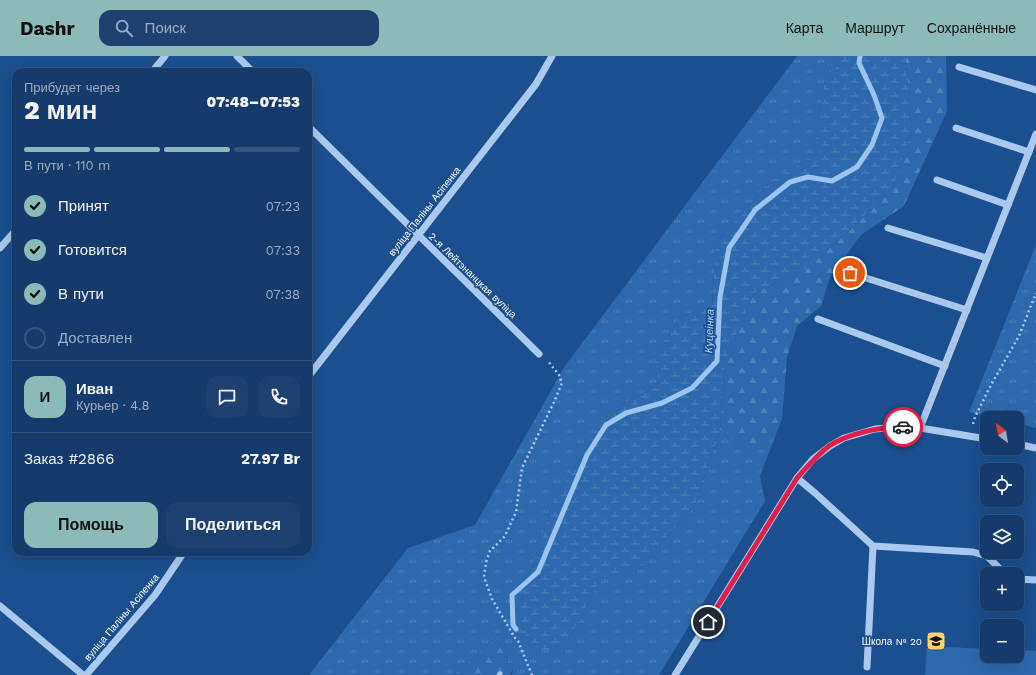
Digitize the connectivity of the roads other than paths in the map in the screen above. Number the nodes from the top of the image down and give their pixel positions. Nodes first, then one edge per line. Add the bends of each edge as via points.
1 (165, 56) edge
2 (237, 56) edge
3 (552, 56) edge
4 (959, 67) dead end
5 (155, 68) edge
6 (249, 68) edge
7 (1036, 90) edge
8 (956, 128) dead end
9 (312, 130) edge
10 (1036, 134) edge
11 (1029, 152) junction
12 (937, 180) dead end
13 (1008, 205) junction
14 (888, 228) dead end
15 (12, 234) edge
16 (418, 235) junction
17 (0, 248) edge
18 (987, 258) junction
19 (850, 273) dead end
20 (967, 310) junction
21 (818, 319) dead end
22 (539, 354) road end
23 (945, 366) junction
24 (312, 372) edge
25 (920, 428) junction
26 (980, 438) edge
27 (1024, 445) edge
28 (1036, 448) edge
29 (797, 478) junction
30 (873, 546) junction
31 (181, 556) edge
32 (998, 567) edge
33 (1024, 579) edge
34 (1036, 580) edge
35 (0, 606) edge
36 (867, 667) dead end
37 (84, 675) edge
38 (675, 675) edge

1 - 5 street
2 - 6 street
3 - 16 street, вуліца Паліны Асіпенка via 536,84
4 - 7 street
8 - 11 street
9 - 16 street, 2-я Лейтэнанцкая вуліца
10 - 11 street
11 - 13 street
12 - 13 street
13 - 18 street
14 - 18 street
15 - 17 street
16 - 22 street, 2-я Лейтэнанцкая вуліца
16 - 24 street, вуліца Паліны Асіпенка
18 - 20 street
19 - 20 street
20 - 23 street
21 - 23 street
23 - 25 street
25 - 26 street
25 - 29 street via 875,429 844,438 813,459
27 - 28 street
29 - 30 street
29 - 38 street
30 - 32 street via 973,552 987,556
30 - 36 street
31 - 37 street, вуліца Паліны Асіпенка via 154,595
33 - 34 street
35 - 37 street

